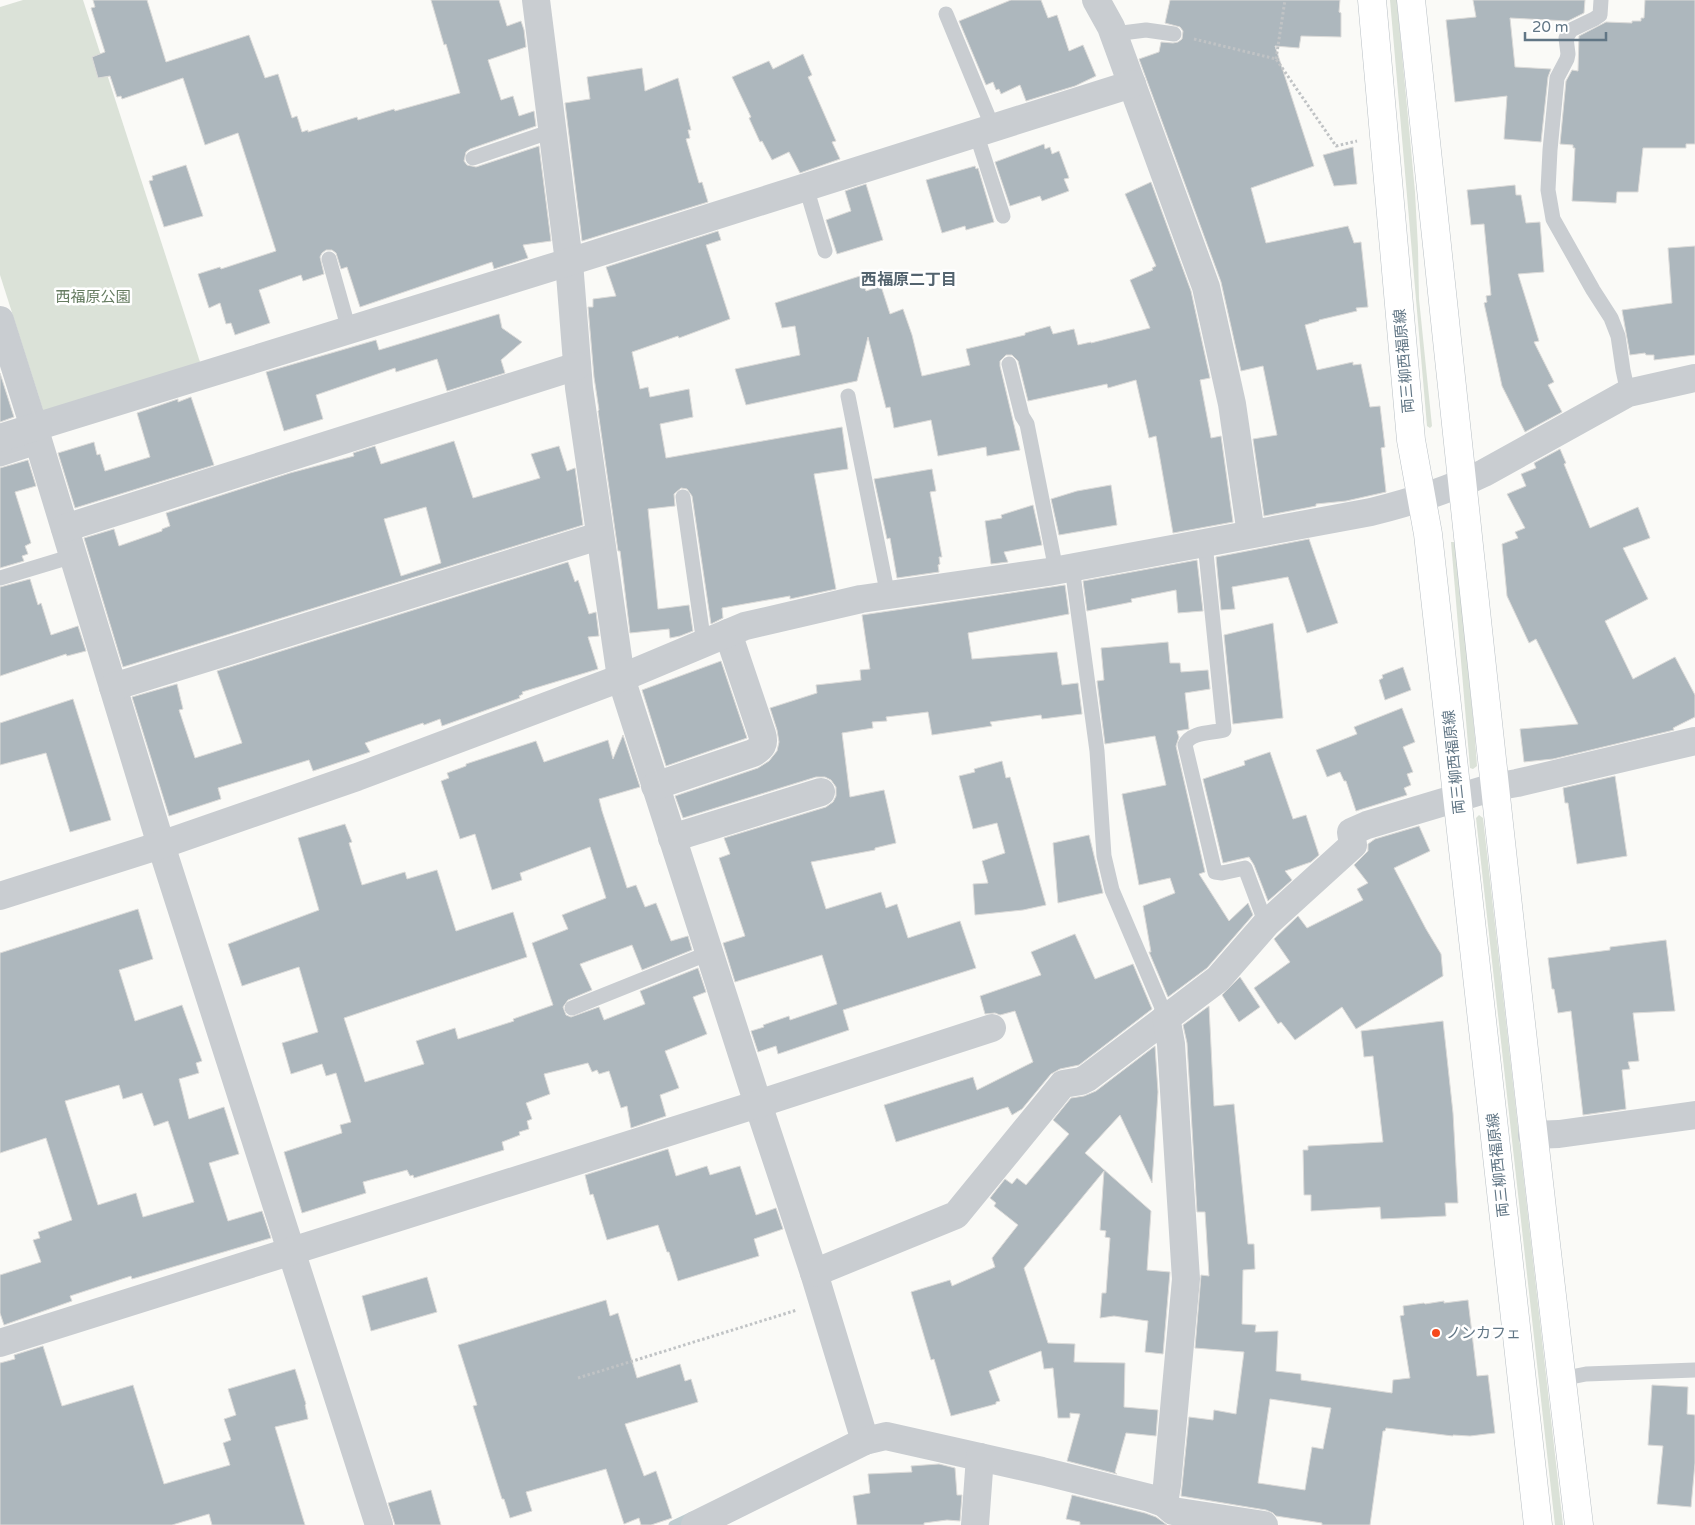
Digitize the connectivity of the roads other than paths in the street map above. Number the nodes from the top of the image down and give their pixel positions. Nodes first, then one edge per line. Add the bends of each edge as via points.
1 (536, 0) edge
2 (1096, 0) edge
3 (1372, 0) edge
4 (1411, 0) edge
5 (1601, 0) edge
6 (946, 14) dead end
7 (1114, 34) junction
8 (1174, 34) road end
9 (1132, 84) junction
10 (984, 131) junction
11 (552, 132) junction
12 (473, 158) dead end
13 (806, 187) junction
14 (1004, 216) dead end
15 (825, 251) dead end
16 (329, 260) dead end
17 (569, 262) junction
18 (0, 320) edge
19 (349, 330) junction
20 (1009, 364) dead end
21 (577, 366) junction
22 (1695, 378) edge
23 (1628, 392) junction
24 (848, 396) dead end
25 (37, 436) junction
26 (0, 438) edge
27 (0, 459) edge
28 (1463, 483) junction
29 (683, 496) dead end
30 (1423, 499) junction
31 (65, 528) junction
32 (1251, 534) junction
33 (599, 536) junction
34 (1205, 543) junction
35 (73, 556) junction
36 (1064, 569) junction
37 (0, 578) edge
38 (888, 596) junction
39 (728, 633) junction
40 (704, 644) junction
41 (621, 678) junction
42 (113, 688) junction
43 (1695, 741) edge
44 (655, 786) junction
45 (1494, 787) junction
46 (821, 792) dead end
47 (1459, 797) junction
48 (672, 838) junction
49 (161, 845) junction
50 (0, 896) edge
51 (1266, 924) junction
52 (709, 953) junction
53 (572, 1008) dead end
54 (1166, 1018) junction
55 (992, 1028) dead end
56 (758, 1104) junction
57 (1695, 1115) edge
58 (1532, 1135) junction
59 (291, 1250) junction
60 (814, 1273) junction
61 (0, 1343) edge
62 (1695, 1370) edge
63 (1562, 1379) junction
64 (865, 1441) junction
65 (980, 1457) junction
66 (1168, 1513) edge
67 (379, 1525) edge
68 (695, 1525) edge
69 (975, 1525) edge
70 (1264, 1525) edge
71 (1538, 1525) edge
72 (1579, 1525) edge

1 - 11 street
2 - 7 street
3 - 30 main road, 両三柳西福原線 via 1411,440
4 - 28 main road
5 - 23 lane via 1600,15 1571,30 1566,38 1567,59 1557,78 1548,190 1553,219 1611,318 1618,336
6 - 10 lane
7 - 8 lane via 1146,30
7 - 9 street
9 - 10 street
9 - 32 street via 1206,287 1232,404
10 - 13 street
10 - 14 lane
11 - 12 lane
11 - 17 street
13 - 15 lane
13 - 17 street
16 - 19 lane
17 - 19 street
17 - 21 street
18 - 25 street
19 - 25 street
20 - 36 lane
21 - 31 street
21 - 33 street
22 - 23 street
23 - 28 street
24 - 38 lane
25 - 26 street
25 - 27 lane
25 - 31 street
28 - 30 street
28 - 45 main road
29 - 40 lane
30 - 32 street
30 - 47 main road, 両三柳西福原線
31 - 35 street
32 - 34 street
33 - 41 street
33 - 42 street
34 - 36 street
34 - 51 lane via 1224,730 1192,736 1185,745 1215,872 1245,868
35 - 37 lane
35 - 42 street
36 - 38 street
36 - 54 lane via 1097,751 1104,856 1112,890
38 - 39 street via 745,626
39 - 40 street
39 - 44 street via 764,740 763,746 753,753
40 - 41 street
41 - 44 street
41 - 49 street via 357,777
42 - 49 street
43 - 45 street
44 - 48 street
45 - 47 street
45 - 58 main road
46 - 48 street
47 - 51 street via 1351,832 1353,845
47 - 71 main road, 両三柳西福原線
48 - 52 street
49 - 50 street
49 - 59 street
51 - 54 street via 1218,979
52 - 53 lane
52 - 56 street
54 - 60 street via 1087,1078 1063,1084 956,1214
54 - 66 street via 1171,1044 1186,1279 1167,1485
55 - 56 street
56 - 59 street
56 - 60 street
57 - 58 street
58 - 63 main road
59 - 61 street
59 - 67 street
60 - 64 street
62 - 63 lane via 1586,1374
63 - 72 main road
64 - 65 street via 886,1436
64 - 68 street
65 - 66 street via 1141,1495
65 - 69 street
66 - 70 street

